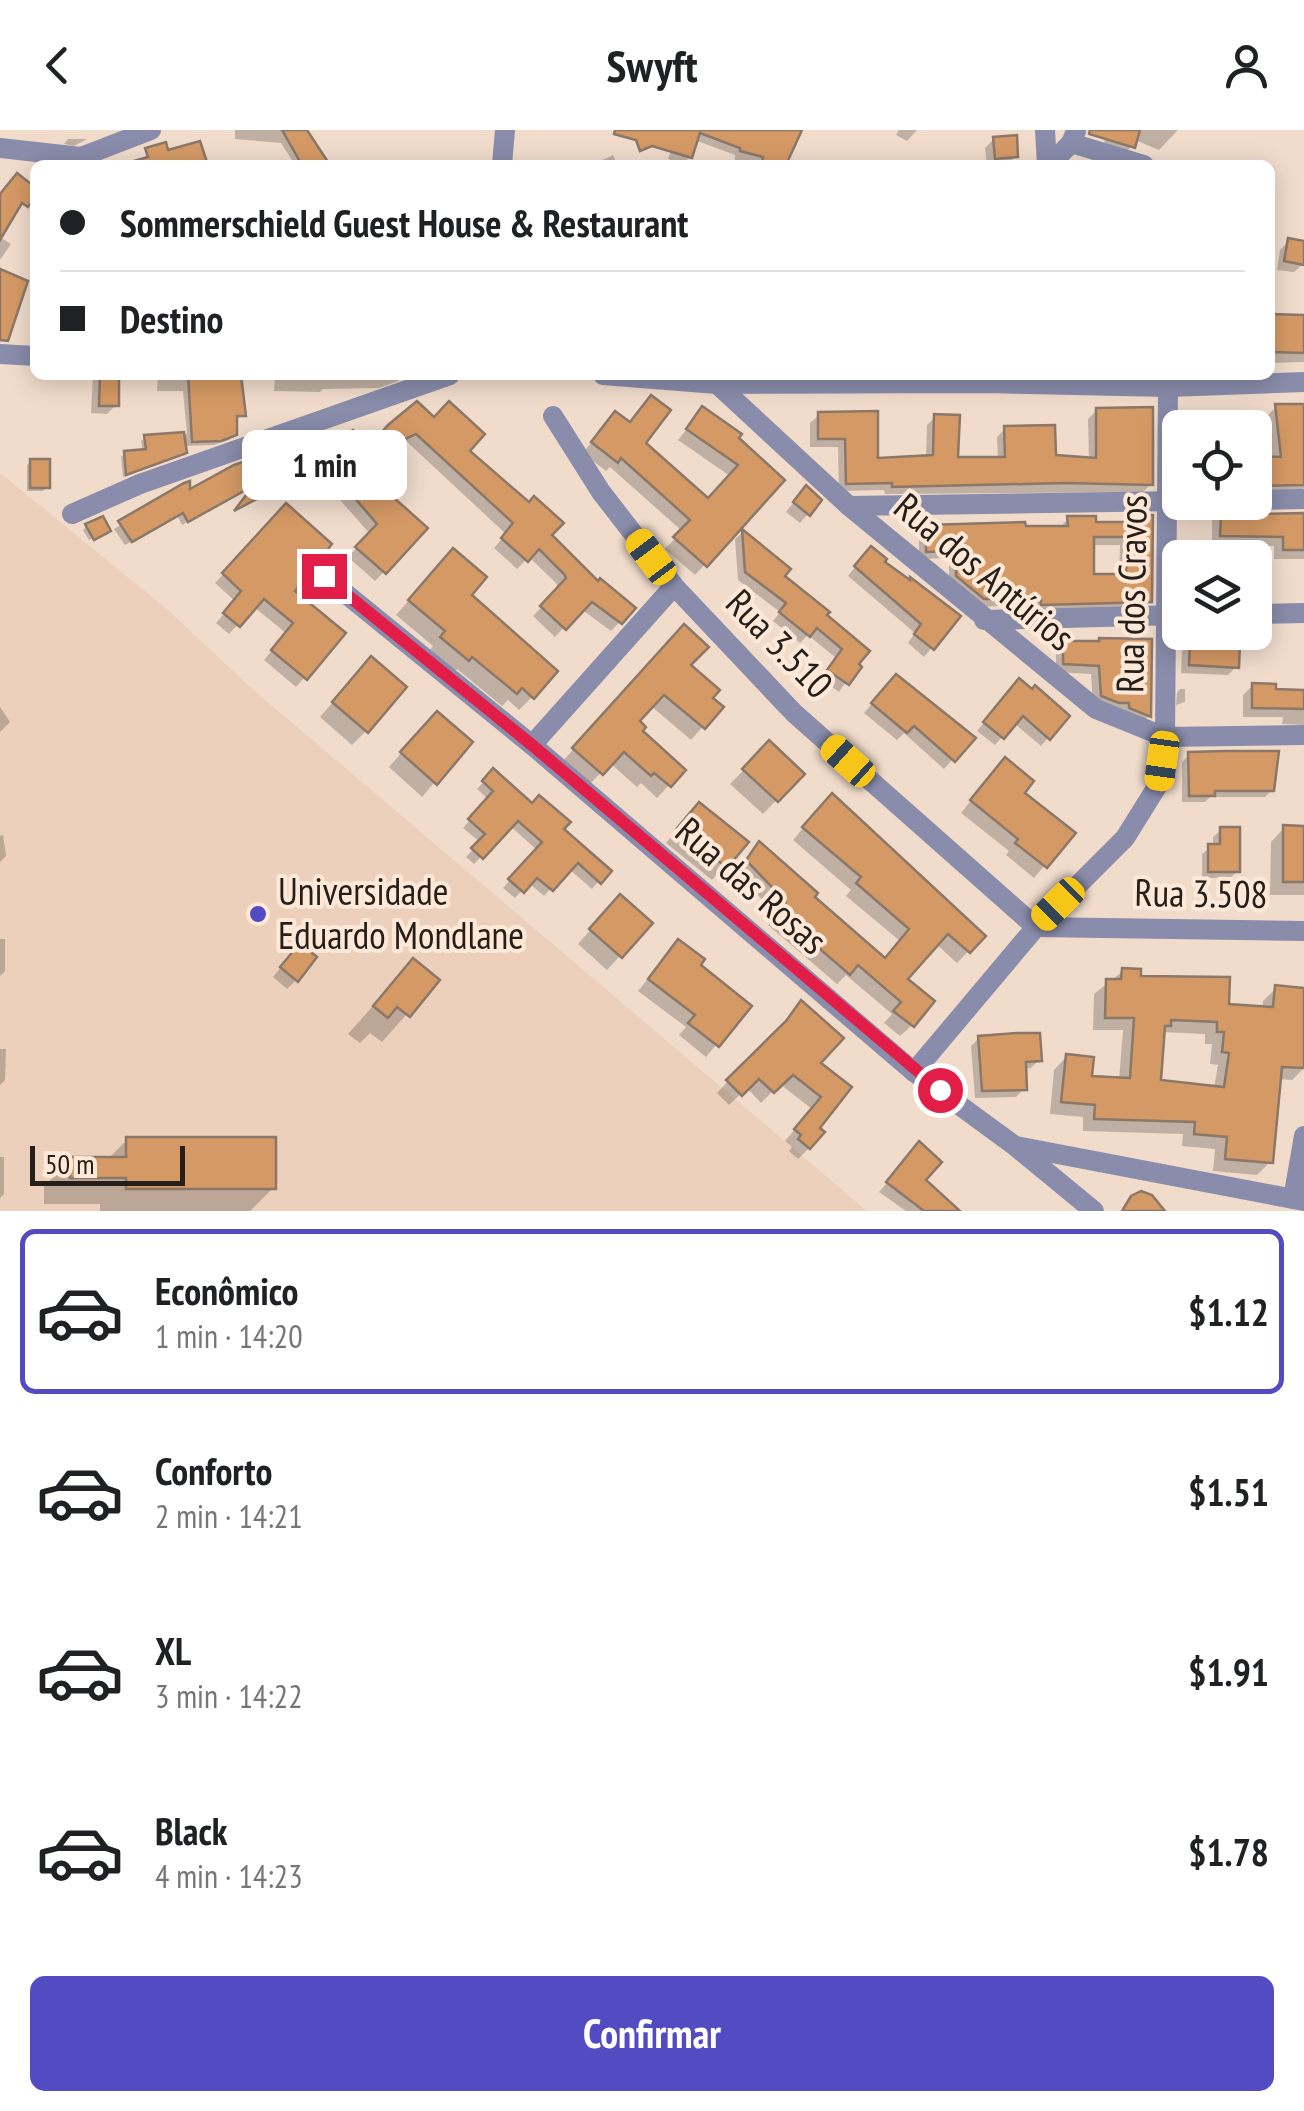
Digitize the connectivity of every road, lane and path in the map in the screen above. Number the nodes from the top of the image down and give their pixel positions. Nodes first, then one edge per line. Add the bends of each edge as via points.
1 (6, 130) edge
2 (152, 130) edge
3 (505, 130) edge
4 (1045, 130) edge
5 (0, 136) edge
6 (1074, 136) edge
7 (0, 148) edge
8 (502, 160) edge
9 (1048, 160) edge
10 (1052, 160) edge
11 (1132, 160) edge
12 (0, 354) edge
13 (30, 356) edge
14 (436, 380) edge
15 (666, 380) edge
16 (932, 380) edge
17 (1009, 380) edge
18 (1304, 382) edge
19 (717, 384) junction
20 (1168, 387) junction
21 (1169, 410) edge
22 (553, 416) dead end
23 (1304, 499) edge
24 (1272, 500) edge
25 (1162, 501) edge
26 (849, 506) junction
27 (72, 514) dead end
28 (324, 576) dead end
29 (674, 586) junction
30 (1304, 613) edge
31 (1272, 614) edge
32 (1162, 615) edge
33 (984, 620) junction
34 (1171, 650) edge
35 (1304, 735) edge
36 (1165, 737) junction
37 (532, 745) junction
38 (1036, 927) junction
39 (1304, 931) edge
40 (914, 1072) junction
41 (1304, 1136) edge
42 (1015, 1146) junction
43 (1299, 1200) edge
44 (1094, 1211) edge

1 - 5 street
2 - 7 street via 82,157
3 - 8 street
4 - 9 street
6 - 10 street
6 - 11 street
12 - 13 street
14 - 27 street
15 - 19 street
16 - 19 street
17 - 20 street
18 - 20 street
19 - 26 street, Rua dos Antúrios
20 - 21 street, Rua dos Cravos
22 - 29 street, Rua 3.510
23 - 24 street
25 - 26 street
26 - 33 street, Rua dos Antúrios
28 - 37 street, Rua das Rosas
29 - 37 street
29 - 38 street, Rua 3.510 via 794,714
30 - 31 street
32 - 33 street
33 - 36 street, Rua dos Antúrios via 1096,709
34 - 36 street, Rua dos Cravos
35 - 36 street, Rua dos Antúrios
36 - 38 street, Rua dos Cravos via 1158,785 1125,838
37 - 40 street, Rua das Rosas
38 - 39 street, Rua 3.508
38 - 40 street, Rua dos Cravos
40 - 42 street, Rua das Rosas
41 - 43 street
42 - 43 street
42 - 44 street, Rua das Rosas

